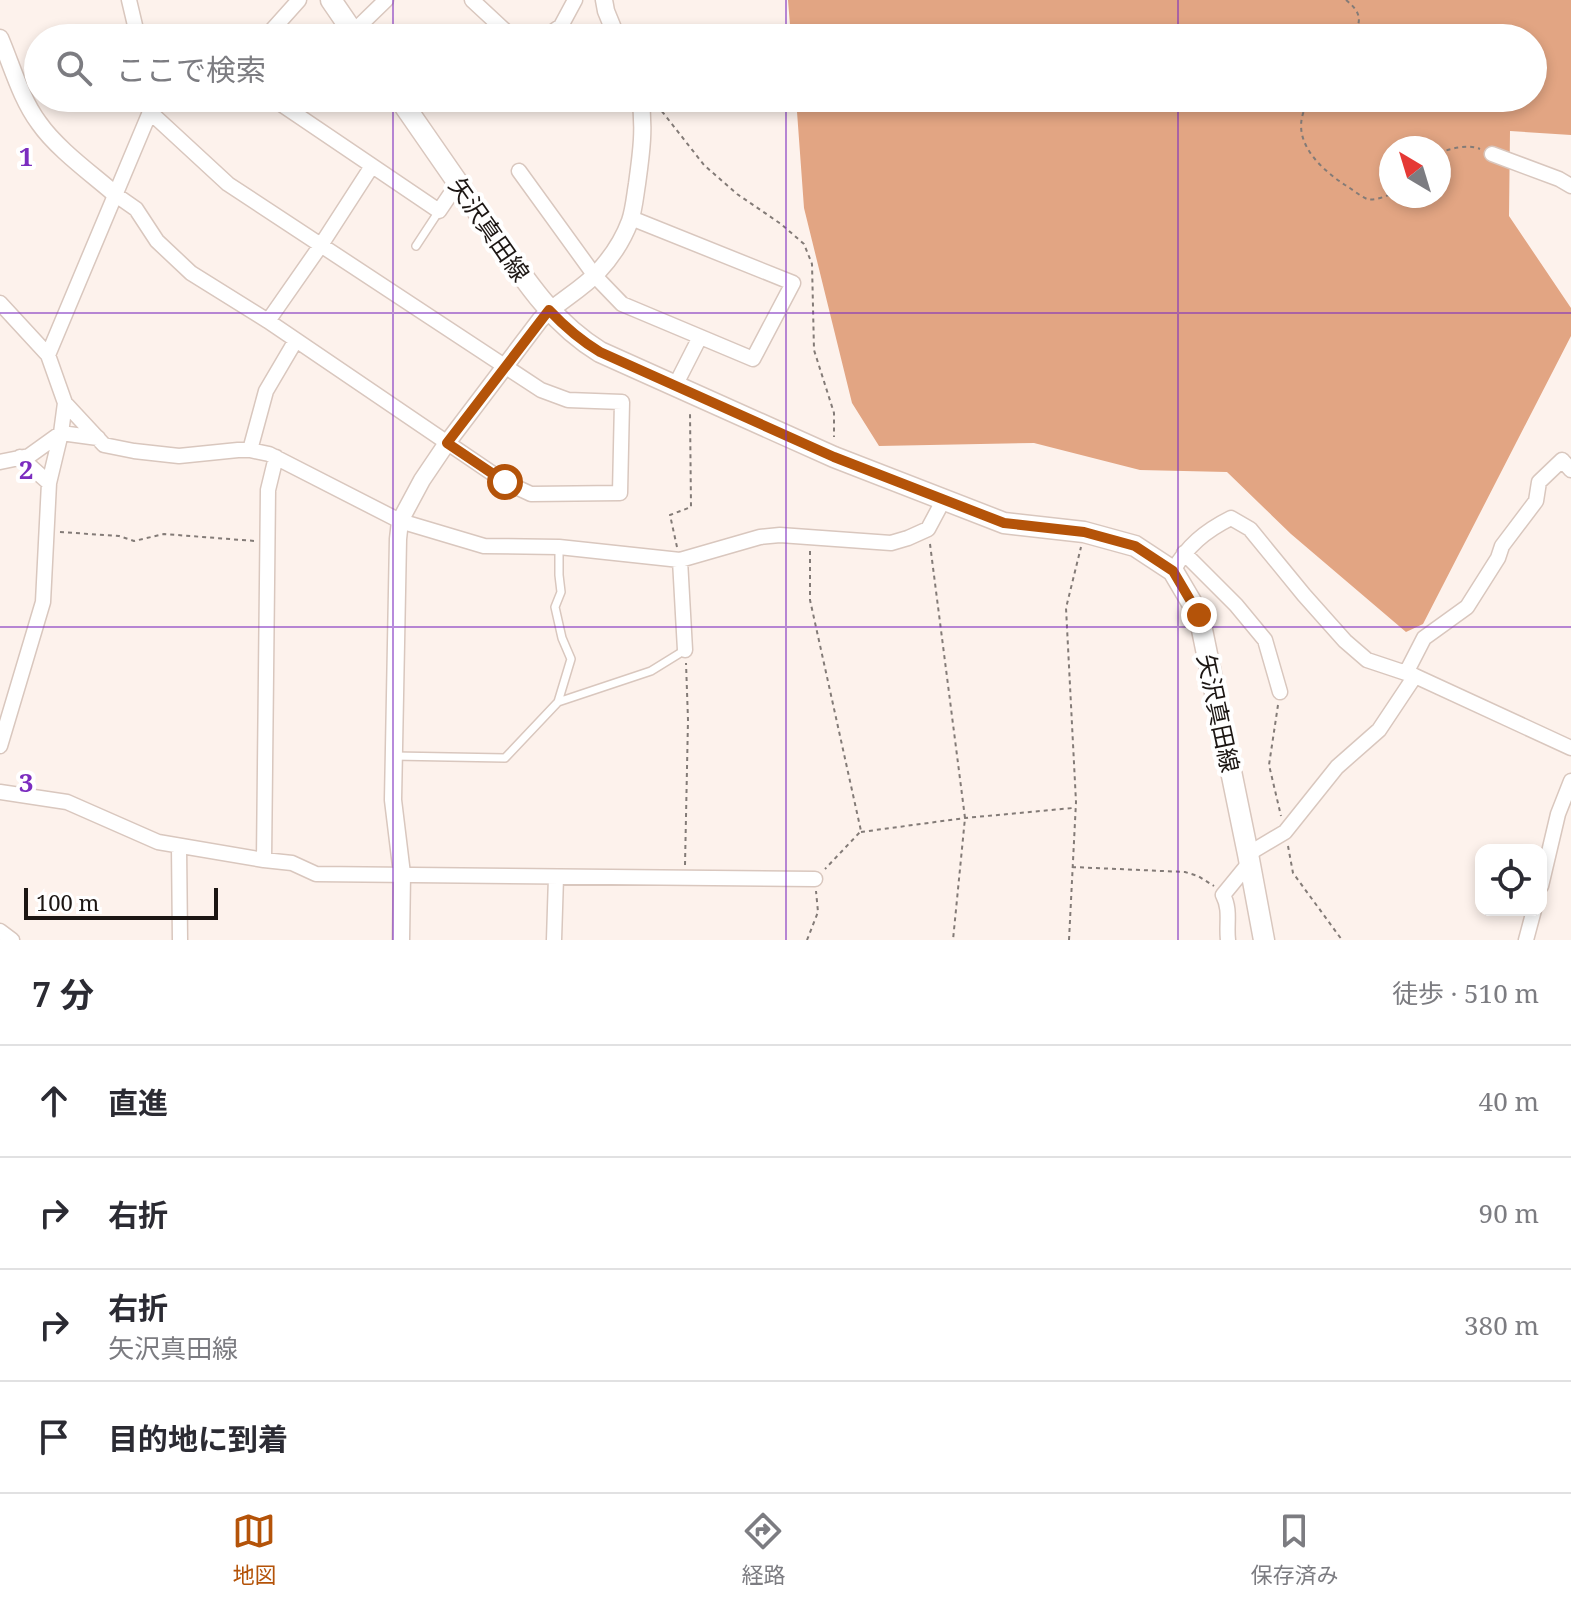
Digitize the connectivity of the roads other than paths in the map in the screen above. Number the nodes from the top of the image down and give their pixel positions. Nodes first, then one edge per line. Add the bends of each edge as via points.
1 (129, 0) edge
2 (299, 0) edge
3 (331, 0) edge
4 (386, 0) edge
5 (472, 0) edge
6 (575, 0) edge
7 (604, 0) edge
8 (135, 24) edge
9 (278, 24) edge
10 (347, 24) edge
11 (365, 24) edge
12 (498, 24) edge
13 (562, 24) edge
14 (611, 24) edge
15 (0, 38) edge
16 (24, 96) edge
17 (33, 112) edge
18 (150, 112) edge
19 (163, 112) edge
20 (293, 112) edge
21 (409, 112) edge
22 (642, 112) edge
23 (1492, 154) road end
24 (372, 166) junction
25 (519, 171) dead end
26 (458, 183) junction
27 (1571, 186) edge
28 (116, 195) junction
29 (439, 211) junction
30 (631, 218) junction
31 (321, 245) junction
32 (416, 246) dead end
33 (595, 276) junction
34 (0, 303) edge
35 (549, 310) junction
36 (268, 321) junction
37 (700, 337) junction
38 (296, 340) junction
39 (48, 355) junction
40 (505, 366) junction
41 (682, 389) junction
42 (65, 403) junction
43 (61, 433) junction
44 (98, 438) junction
45 (447, 443) junction
46 (250, 450) junction
47 (20, 457) junction
48 (276, 457) junction
49 (0, 462) edge
50 (1571, 470) edge
51 (49, 483) junction
52 (944, 499) junction
53 (400, 521) junction
54 (559, 547) junction
55 (1184, 553) junction
56 (680, 560) junction
57 (1173, 571) junction
58 (685, 650) joint
59 (1411, 675) junction
60 (1280, 692) road end
61 (558, 702) junction
62 (5, 707) edge
63 (0, 746) edge
64 (1571, 748) edge
65 (394, 756) junction
66 (1571, 781) edge
67 (0, 792) edge
68 (179, 846) junction
69 (1249, 858) junction
70 (264, 860) junction
71 (1547, 861) edge
72 (402, 874) junction
73 (556, 877) junction
74 (815, 879) road end
75 (1532, 916) edge
76 (0, 931) edge
77 (12, 940) edge
78 (180, 940) edge
79 (401, 940) edge
80 (554, 940) edge
81 (1228, 940) edge
82 (1264, 940) edge
83 (1526, 940) edge

1 - 8 street
2 - 9 street
3 - 10 main road
4 - 11 street
5 - 12 street
6 - 13 street
7 - 14 street
15 - 16 street
17 - 28 street via 53,139
18 - 28 street
19 - 31 street via 228,184
20 - 24 street
21 - 26 main road, 矢沢真田線
22 - 30 street via 643,144
23 - 27 street
24 - 29 street
24 - 31 street
25 - 33 street
26 - 29 street
26 - 35 main road, 矢沢真田線
28 - 36 street via 136,209 157,241 191,273
28 - 39 street
29 - 32 lane
30 - 33 street
30 - 37 street via 793,283 753,359
31 - 36 street
31 - 40 street
33 - 35 street
33 - 37 street via 622,304
34 - 39 street
35 - 40 street
35 - 41 main road, 矢沢真田線 via 600,352
36 - 38 street
37 - 41 street
38 - 45 street
38 - 46 street via 266,391
39 - 42 street
40 - 45 street
40 - 45 street via 541,390 568,400 622,402 620,493 531,494
41 - 52 main road, 矢沢真田線
42 - 43 street
42 - 44 street
43 - 44 street
43 - 47 street
43 - 51 street
44 - 46 street via 119,449 179,456
45 - 53 street
46 - 48 street
47 - 49 street
47 - 51 street
48 - 53 street
48 - 70 street via 268,490
50 - 59 street via 1562,460 1539,482 1536,501 1467,607 1424,638
51 - 62 street via 43,602
52 - 56 street via 928,529 891,543 780,535
52 - 57 main road, 矢沢真田線 via 1004,523 1084,532 1135,546
53 - 54 street via 484,546
53 - 65 street
54 - 56 street
54 - 61 lane via 561,592 555,607 571,659
55 - 57 street
55 - 59 street via 1231,518 1250,529 1345,641 1367,660
55 - 60 street via 1265,640
56 - 58 street
57 - 69 main road, 矢沢真田線 via 1199,615
58 - 61 lane via 651,671
59 - 64 street
59 - 69 street via 1379,730 1337,767 1285,832
61 - 65 lane via 505,758
62 - 63 street
65 - 72 street
66 - 71 street
67 - 68 street via 67,802
68 - 70 street
68 - 78 street
69 - 81 street via 1223,895
69 - 82 main road, 矢沢真田線
70 - 72 street via 292,863 316,874
72 - 73 street
72 - 79 street
73 - 74 street
73 - 80 street
75 - 83 street
76 - 77 street

